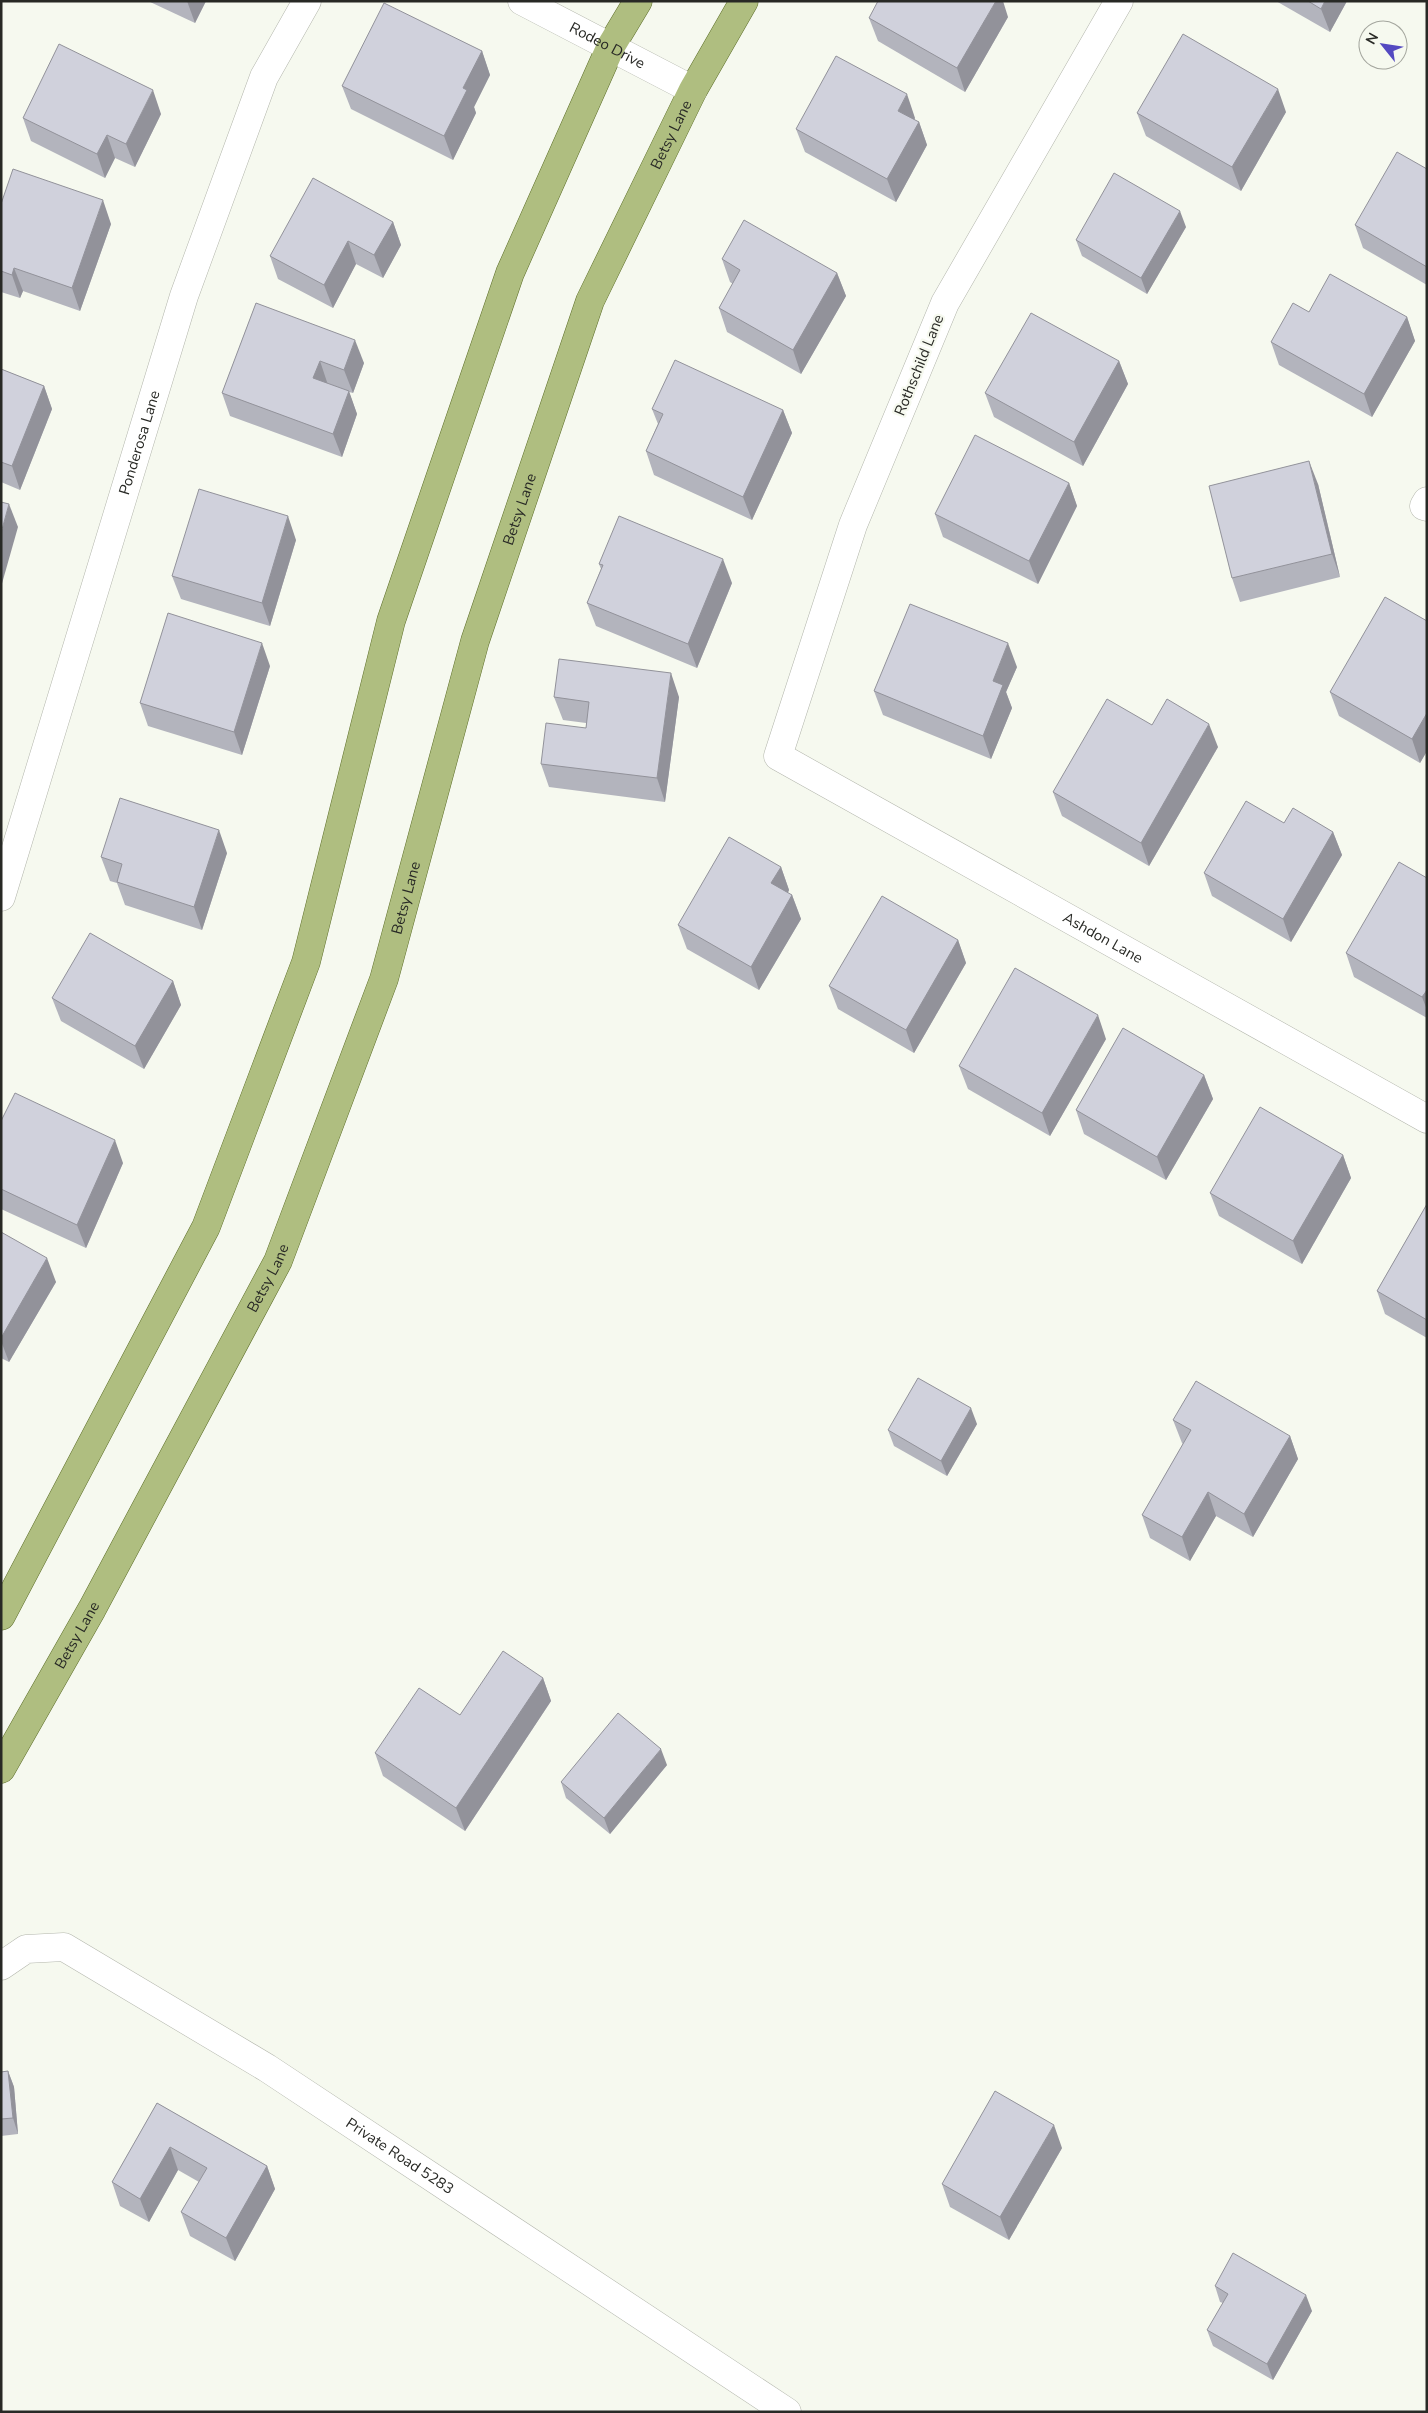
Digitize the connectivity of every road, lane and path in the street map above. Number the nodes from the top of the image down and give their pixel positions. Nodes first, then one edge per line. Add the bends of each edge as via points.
1 (308, 1) edge
2 (522, 1) edge
3 (638, 1) edge
4 (744, 1) edge
5 (1119, 1) edge
6 (611, 46) junction
7 (692, 90) junction
8 (778, 756) joint
9 (1, 897) edge
10 (1427, 1119) edge
11 (1, 1616) edge
12 (1, 1769) edge
13 (1, 1966) edge
14 (787, 2412) edge

1 - 9 street, Ponderosa Lane via 264,77 184,296
2 - 6 street, Rodeo Drive
3 - 6 main road
4 - 7 main road, Betsy Lane
5 - 8 street, Rothschild Lane via 944,303 853,525
6 - 7 street, Rodeo Drive
6 - 11 main road via 510,273 391,621 306,962 206,1226
7 - 12 main road, Betsy Lane via 590,301 476,641 384,979 278,1261 97,1600
8 - 10 street, Ashdon Lane
13 - 14 street, Private Road 5283 via 26,1949 64,1946 275,2073

